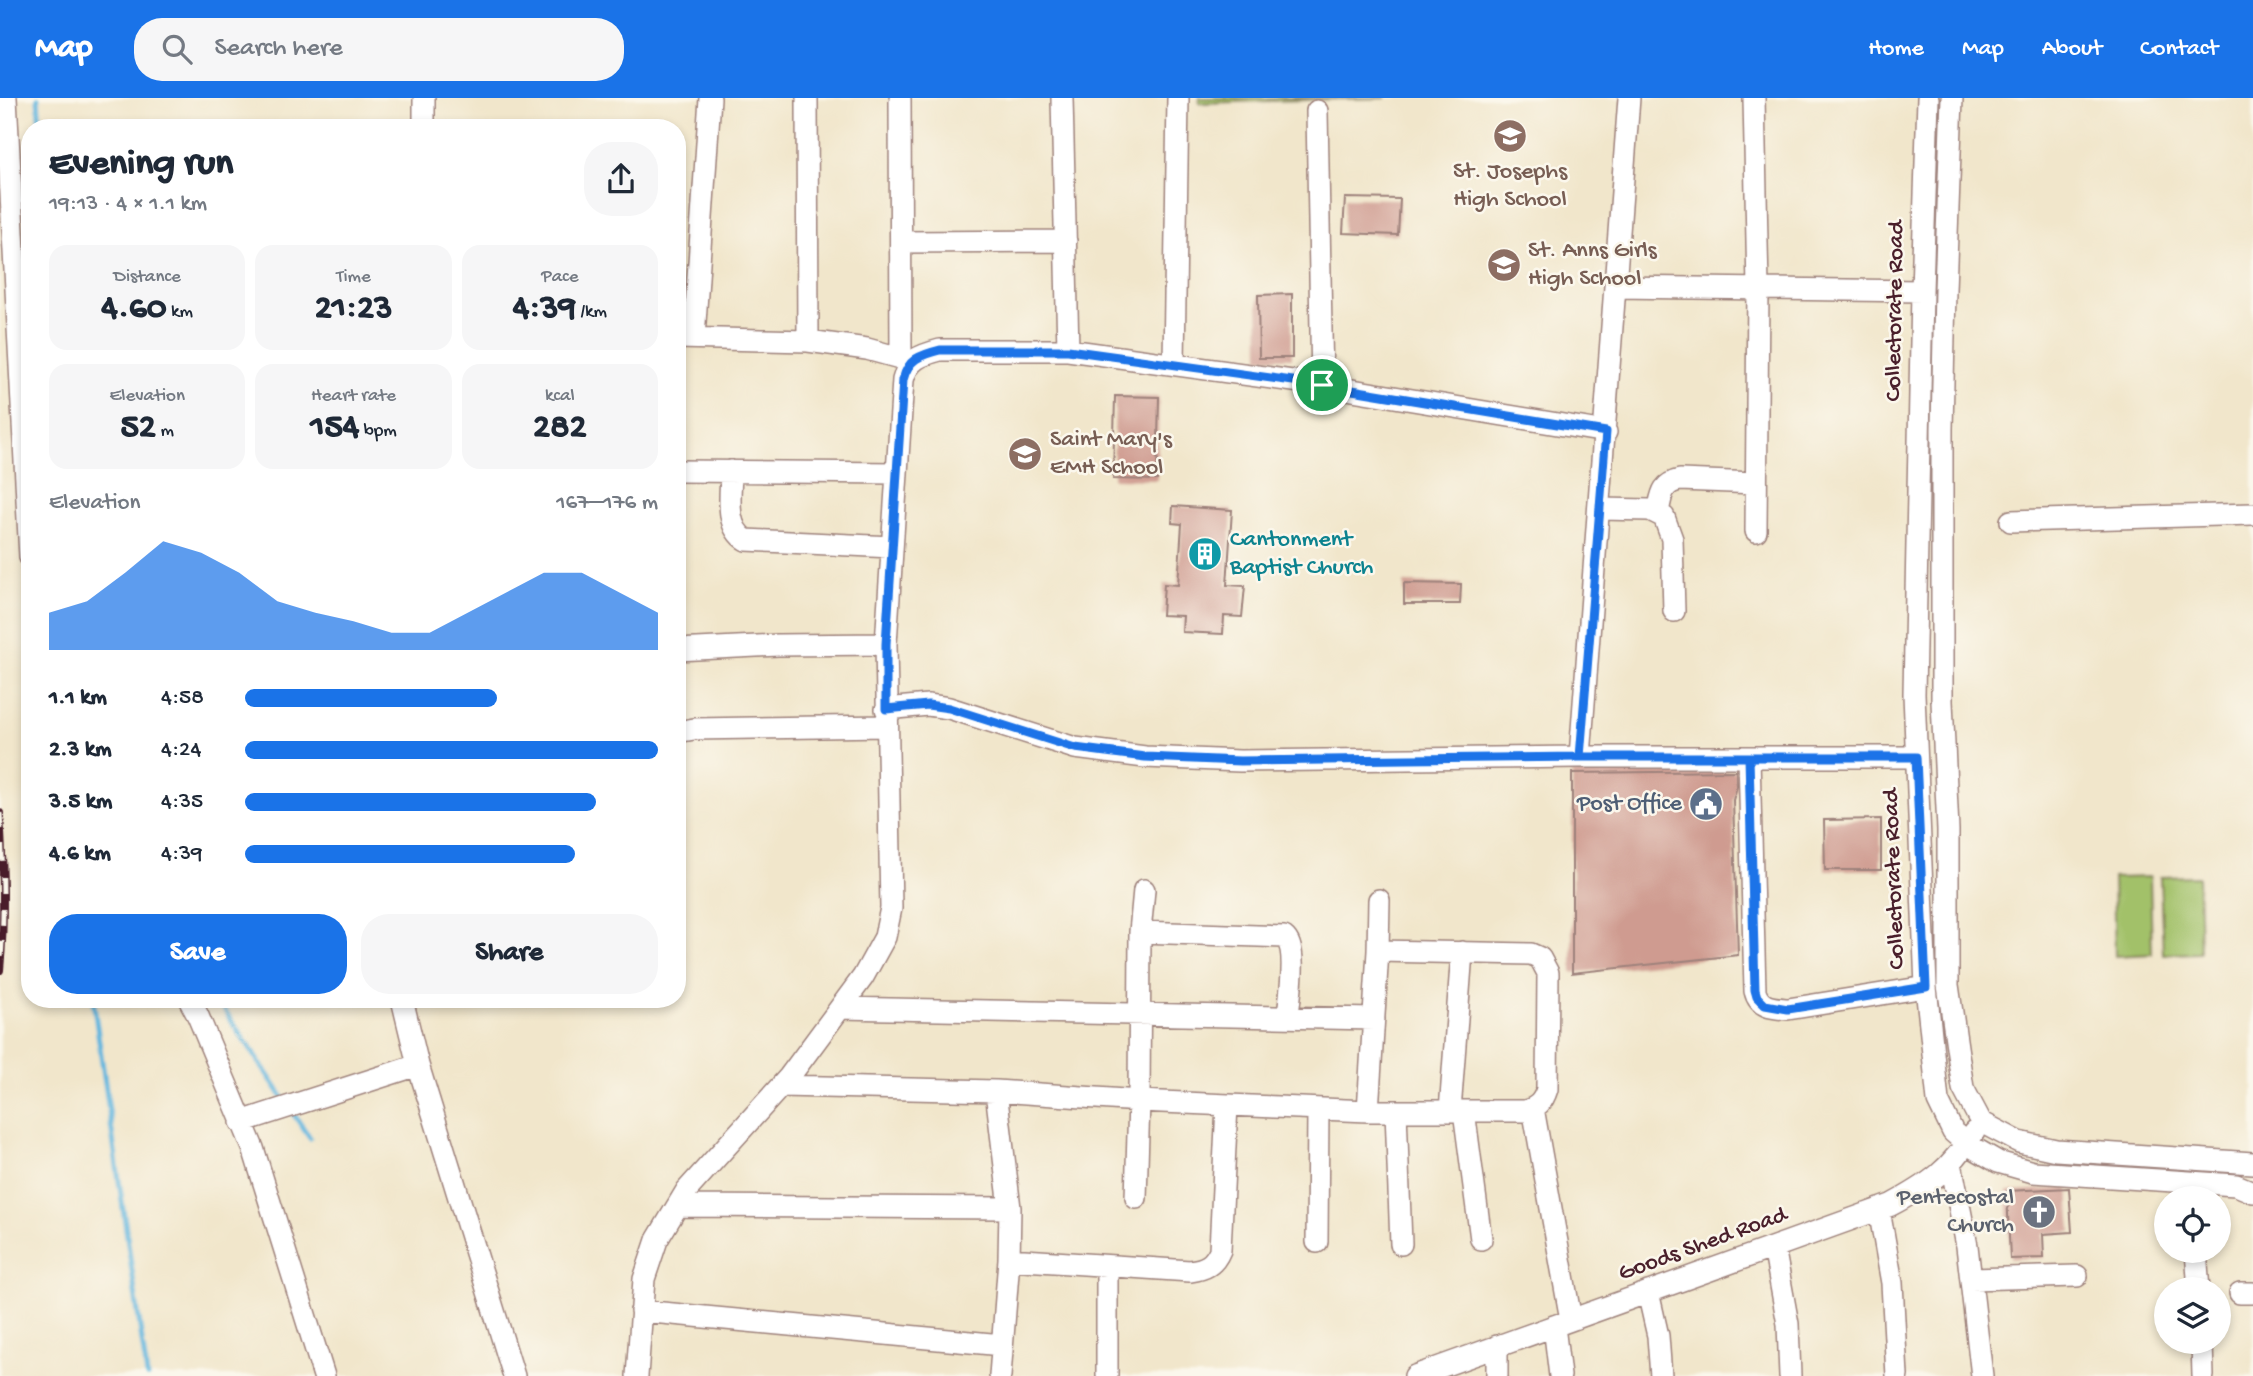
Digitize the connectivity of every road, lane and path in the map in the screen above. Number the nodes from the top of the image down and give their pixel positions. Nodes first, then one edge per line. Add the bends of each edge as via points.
1 (6, 98) edge
2 (424, 98) edge
3 (710, 98) edge
4 (807, 98) edge
5 (900, 98) edge
6 (1062, 98) edge
7 (1178, 98) edge
8 (1629, 98) edge
9 (1754, 98) edge
10 (1928, 98) edge
11 (1952, 98) edge
12 (1317, 111) dead end
13 (424, 119) edge
14 (1066, 241) junction
15 (901, 242) junction
16 (1616, 287) junction
17 (1758, 289) junction
18 (1922, 291) junction
19 (21, 308) edge
20 (686, 328) edge
21 (686, 338) edge
22 (808, 341) junction
23 (1068, 350) junction
24 (906, 360) junction
25 (1174, 363) junction
26 (1322, 385) junction
27 (1606, 432) junction
28 (686, 471) edge
29 (731, 471) junction
30 (897, 473) junction
31 (1756, 483) junction
32 (1600, 509) junction
33 (1658, 512) junction
34 (2253, 514) edge
35 (2011, 521) dead end
36 (1756, 531) dead end
37 (892, 547) junction
38 (1674, 611) dead end
39 (886, 644) junction
40 (686, 650) edge
41 (887, 718) junction
42 (686, 730) edge
43 (1580, 757) junction
44 (1749, 757) junction
45 (1916, 757) junction
46 (1144, 890) dead end
47 (1379, 900) dead end
48 (1140, 932) junction
49 (1378, 951) junction
50 (1462, 952) junction
51 (1926, 987) junction
52 (194, 1008) edge
53 (404, 1008) edge
54 (840, 1008) junction
55 (1140, 1014) junction
56 (1288, 1017) junction
57 (1374, 1018) junction
58 (418, 1065) junction
59 (781, 1086) junction
60 (996, 1091) junction
61 (1139, 1101) junction
62 (1227, 1105) junction
63 (1533, 1108) junction
64 (1318, 1109) junction
65 (1368, 1111) junction
66 (1396, 1111) junction
67 (1457, 1111) junction
68 (241, 1122) junction
69 (1981, 1122) junction
70 (1967, 1144) junction
71 (1951, 1163) junction
72 (2253, 1163) edge
73 (2154, 1186) edge
74 (2229, 1186) edge
75 (2252, 1191) edge
76 (1136, 1198) dead end
77 (678, 1206) junction
78 (1010, 1208) junction
79 (1879, 1209) junction
80 (1481, 1239) dead end
81 (1317, 1242) dead end
82 (1401, 1244) dead end
83 (1774, 1247) junction
84 (1009, 1259) junction
85 (1107, 1266) junction
86 (2077, 1276) dead end
87 (1971, 1279) junction
88 (1648, 1292) junction
89 (641, 1311) junction
90 (1562, 1323) junction
91 (1002, 1345) junction
92 (1497, 1346) junction
93 (2202, 1354) edge
94 (324, 1376) edge
95 (514, 1376) edge
96 (637, 1376) edge
97 (1000, 1376) edge
98 (1107, 1376) edge
99 (1415, 1376) edge
100 (1497, 1376) edge
101 (1560, 1376) edge
102 (1661, 1376) edge
103 (1790, 1376) edge
104 (1898, 1376) edge
105 (1982, 1376) edge
106 (2203, 1376) edge

1 - 19 street
2 - 13 street
3 - 20 street
4 - 22 street
5 - 15 street
6 - 14 street
7 - 25 street
8 - 16 street
9 - 17 street
10 - 18 street, Collectorate Road
11 - 69 street, Collectorate Road via 1942,429 1948,985 1964,1088
12 - 26 street
14 - 15 street
14 - 23 street
15 - 24 street
16 - 17 street
16 - 27 street
17 - 18 street
17 - 31 street
18 - 45 street, Collectorate Road
21 - 22 street
22 - 24 street
23 - 24 street via 940,350
23 - 25 street
24 - 30 street
25 - 26 street
26 - 27 street
27 - 32 street
28 - 29 street
29 - 30 street
29 - 37 street via 732,521 735,531 746,540
30 - 37 street
31 - 33 street via 1670,482 1663,490
31 - 36 street
32 - 33 street
32 - 43 street
33 - 38 street via 1672,539
34 - 35 street
37 - 39 street
39 - 40 street
39 - 41 street
41 - 42 street
41 - 43 street via 928,705 949,708 1075,748 1145,757 1240,761
41 - 54 street via 891,908 885,937
43 - 44 street
44 - 45 street
44 - 51 street via 1757,997 1765,1005 1788,1009
45 - 51 street, Collectorate Road
46 - 48 street
47 - 49 street
48 - 55 street
48 - 56 street via 1284,937 1292,953
49 - 50 street
49 - 57 street
50 - 63 street via 1531,954 1546,964 1547,1089 1544,1099
50 - 67 street
51 - 70 street, Collectorate Road via 1938,1101 1953,1132
52 - 68 street
53 - 58 street
54 - 55 street
54 - 59 street
55 - 56 street
55 - 61 street
56 - 57 street
57 - 65 street
58 - 68 street
58 - 95 street
59 - 60 street
59 - 77 street via 687,1190
60 - 61 street
60 - 78 street
61 - 62 street
61 - 76 street
62 - 64 street
62 - 85 street via 1216,1260 1190,1271
63 - 67 street
63 - 90 street
64 - 65 street
64 - 81 street
65 - 66 street
66 - 67 street
66 - 82 street
67 - 80 street
68 - 94 street
69 - 70 street, Goods Shed Road
69 - 72 street via 2019,1142 2056,1150
70 - 71 street, Goods Shed Road
70 - 73 street, Collectorate Road via 1998,1161 2033,1172
71 - 79 street, Goods Shed Road via 1928,1185
71 - 87 street
74 - 75 street, Collectorate Road
77 - 78 street
77 - 89 street via 657,1240 644,1279
78 - 84 street
79 - 83 street, Goods Shed Road
79 - 104 street via 1892,1283
83 - 88 street, Goods Shed Road
83 - 103 street via 1788,1324
84 - 85 street
84 - 91 street
85 - 98 street
86 - 87 street
87 - 105 street
88 - 90 street, Goods Shed Road
88 - 102 street
89 - 91 street
89 - 96 street
90 - 92 street, Goods Shed Road
90 - 101 street
91 - 97 street
92 - 99 street, Goods Shed Road
92 - 100 street
93 - 106 street

